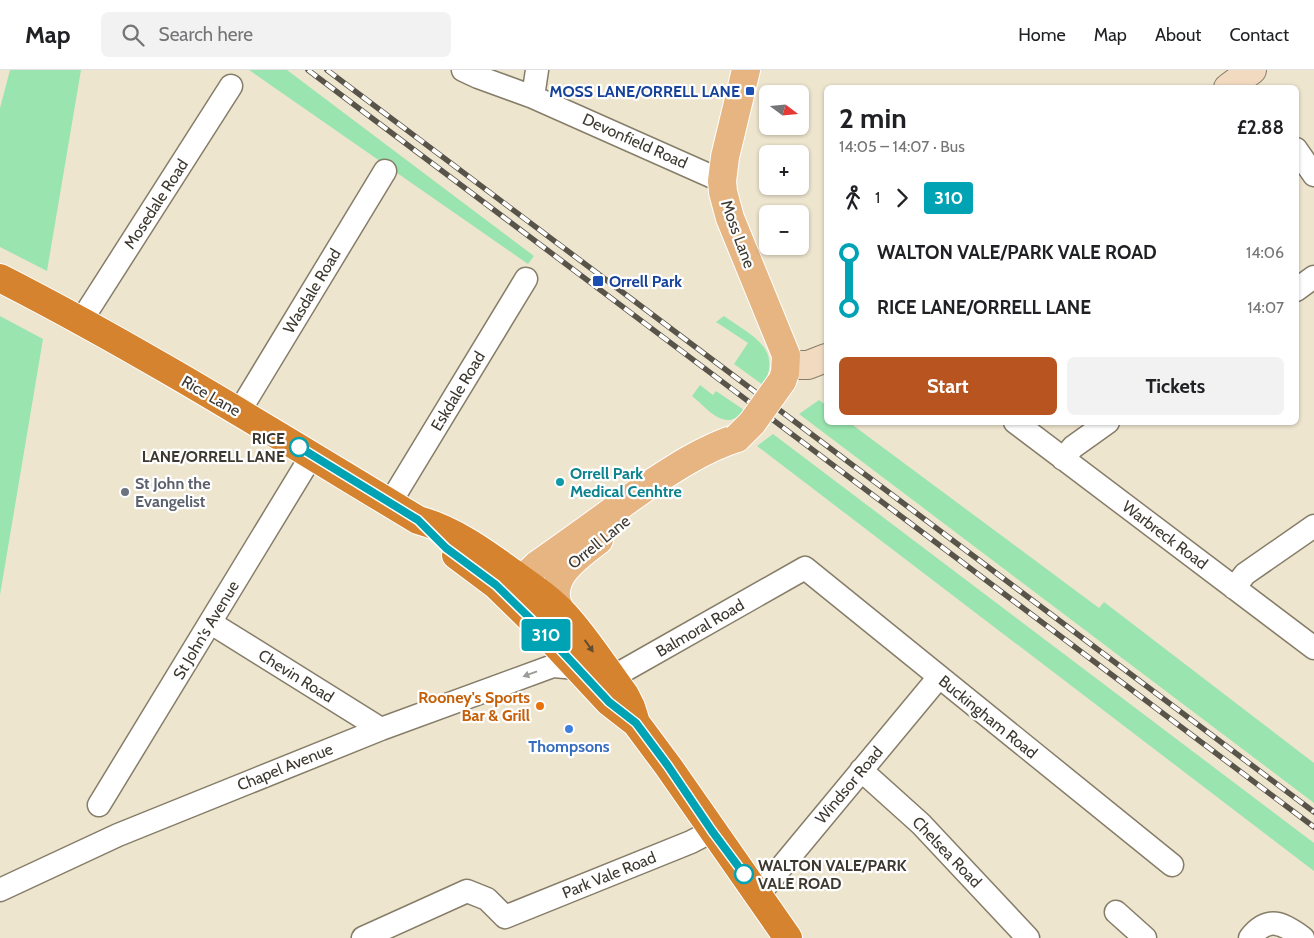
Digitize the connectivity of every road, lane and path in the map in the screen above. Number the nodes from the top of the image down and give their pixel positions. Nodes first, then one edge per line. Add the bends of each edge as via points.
1 (463, 70) edge
2 (538, 70) edge
3 (746, 70) edge
4 (231, 86) dead end
5 (533, 97) junction
6 (1299, 154) edge
7 (385, 171) dead end
8 (1314, 175) edge
9 (722, 181) junction
10 (1314, 277) edge
11 (0, 278) edge
12 (526, 279) dead end
13 (1299, 288) edge
14 (81, 321) junction
15 (824, 359) edge
16 (784, 373) junction
17 (239, 412) junction
18 (1019, 425) edge
19 (1104, 425) edge
20 (312, 455) junction
21 (1063, 459) junction
22 (390, 503) junction
23 (1314, 526) edge
24 (805, 568) joint
25 (514, 574) junction
26 (1234, 588) junction
27 (211, 622) junction
28 (1314, 648) edge
29 (577, 668) junction
30 (939, 677) junction
31 (604, 684) junction
32 (381, 729) junction
33 (861, 770) junction
34 (99, 804) dead end
35 (712, 831) junction
36 (1172, 865) dead end
37 (0, 890) edge
38 (759, 894) junction
39 (1116, 912) dead end
40 (363, 938) edge
41 (788, 938) edge
42 (1028, 938) edge
43 (1145, 938) edge
44 (1250, 938) edge
45 (1303, 938) edge

1 - 5 street, Devonfield Road
2 - 5 street
3 - 9 main road, Moss Lane
4 - 14 street, Mosedale Road
5 - 9 street, Devonfield Road
6 - 8 street
7 - 17 street, Wasdale Road
9 - 16 main road, Moss Lane via 730,218 782,341 786,355
10 - 13 street
11 - 14 highway, Rice Lane
12 - 22 street, Eskdale Road
14 - 17 highway, Rice Lane
15 - 16 street
16 - 25 main road, Orrell Lane, bridge via 752,423 737,438 700,454
17 - 20 highway, Rice Lane
18 - 21 street, Warbreck Road
19 - 21 street via 1073,447
20 - 22 highway, Rice Lane
20 - 27 street, St John's Avenue
21 - 26 street, Warbreck Road
22 - 25 highway, Rice Lane via 418,520 446,548
23 - 26 street via 1245,574
24 - 30 street, Buckingham Road
24 - 31 street, Balmoral Road
25 - 29 highway via 528,616
25 -> 31 highway via 559,608 577,630
26 - 28 street, Warbreck Road
27 - 32 street, Chevin Road
27 - 34 street, St John's Avenue
29 - 31 highway
29 -> 32 street, Chapel Avenue via 553,666
30 - 33 street, Windsor Road
30 - 36 street, Buckingham Road
31 - 35 highway via 609,702 636,723
32 - 37 street, Chapel Avenue via 118,835
33 - 38 street, Windsor Road
33 - 42 street, Chelsea Road via 921,824
35 - 38 highway
35 - 40 street, Park Vale Road via 505,917 487,900 467,891
38 - 41 highway
39 - 43 street
44 - 45 street via 1258,929 1277,923

